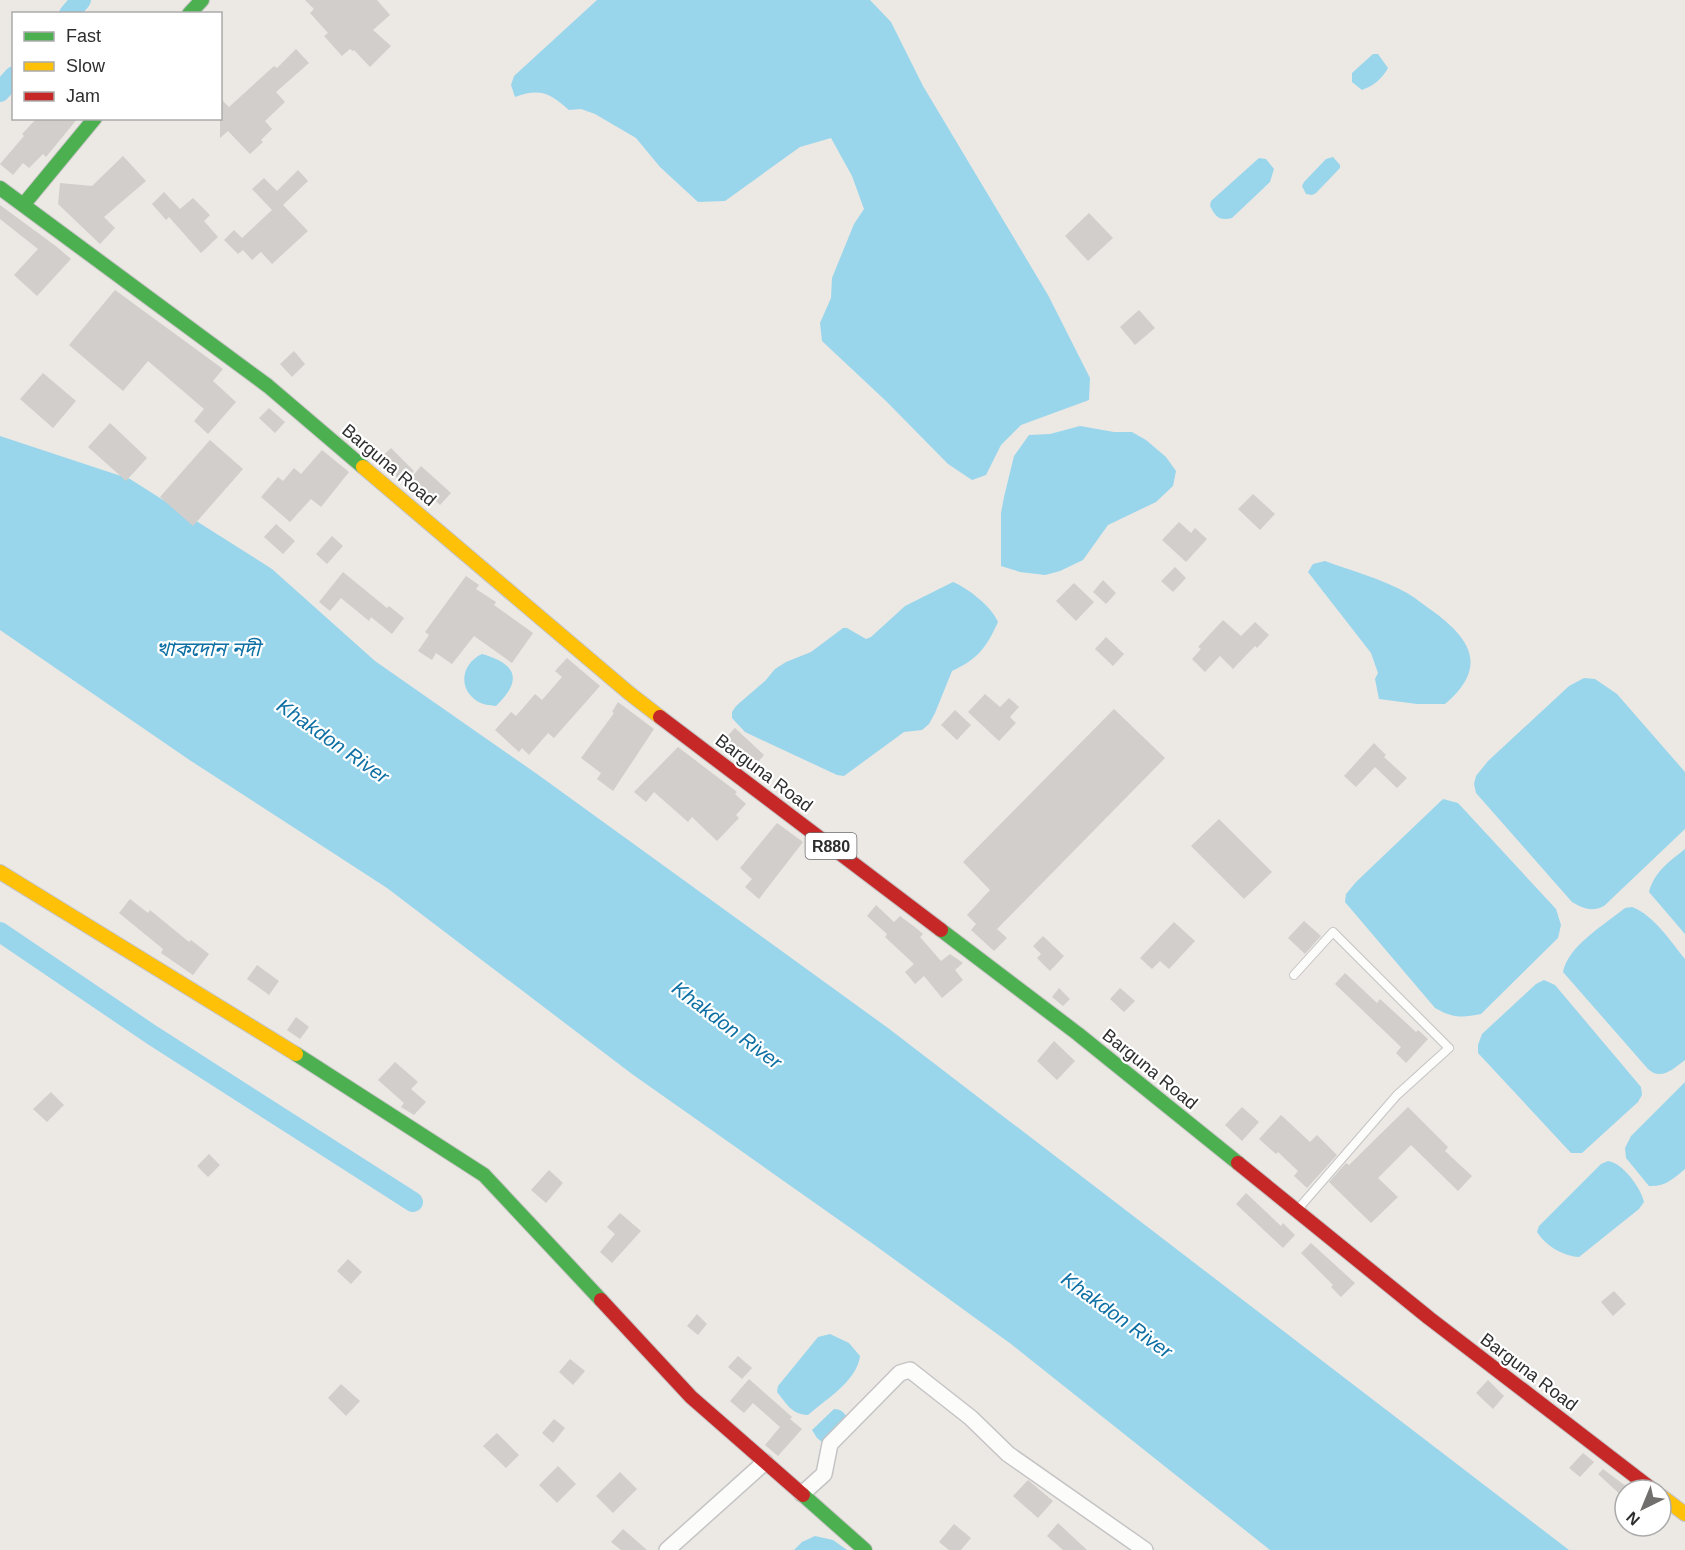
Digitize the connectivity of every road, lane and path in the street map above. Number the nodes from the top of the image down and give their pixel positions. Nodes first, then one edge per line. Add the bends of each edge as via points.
1 (202, 0) edge
2 (191, 12) edge
3 (93, 120) edge
4 (0, 188) edge
5 (18, 201) junction
6 (0, 872) edge
7 (1294, 975) dead end
8 (1296, 1211) junction
9 (765, 1462) junction
10 (1637, 1478) edge
11 (801, 1494) junction
12 (667, 1550) edge
13 (865, 1550) edge
14 (1145, 1550) edge

1 - 2 main road
3 - 5 main road
4 - 5 main road, Barguna Road / R880
5 - 8 main road, Barguna Road / R880 via 268,386 629,693 1078,1034
6 - 9 main road via 484,1174 691,1397
7 - 8 lane via 1333,932 1449,1048 1398,1095
8 - 10 main road, Barguna Road / R880
9 - 11 main road
9 - 12 street
11 - 13 main road
11 - 14 street via 824,1474 830,1444 900,1373 910,1370 971,1418 1008,1454

